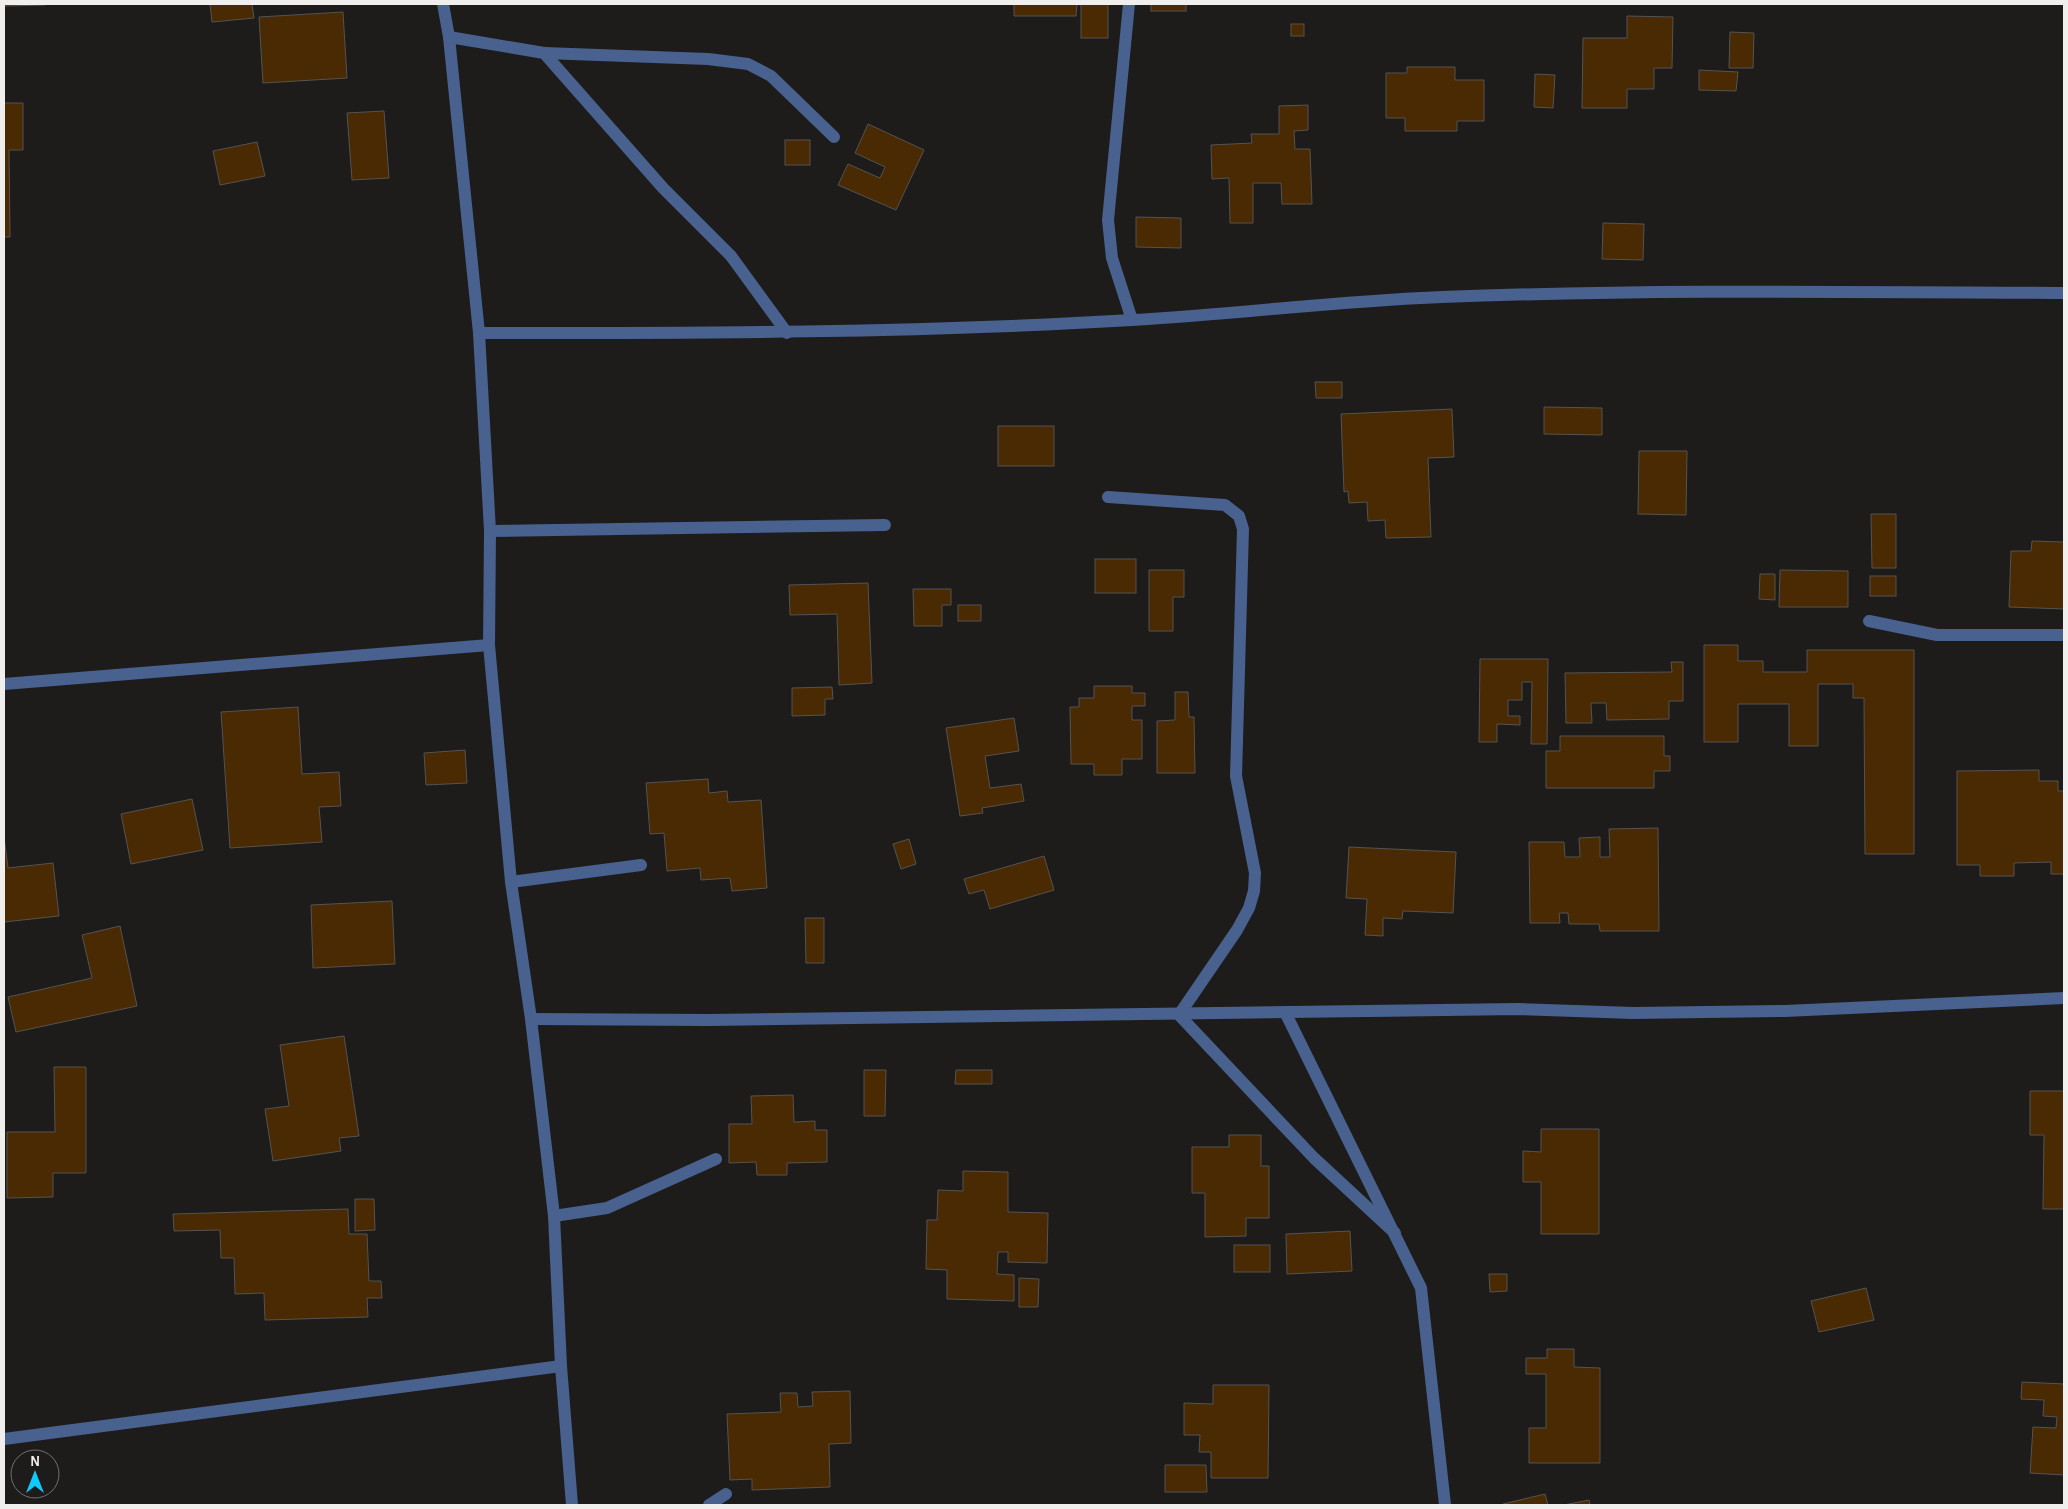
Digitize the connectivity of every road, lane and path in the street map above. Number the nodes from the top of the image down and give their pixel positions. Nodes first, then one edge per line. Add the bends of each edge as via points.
1 (443, 4) edge
2 (1129, 4) edge
3 (449, 37) junction
4 (544, 53) junction
5 (834, 137) dead end
6 (2064, 293) edge
7 (1132, 320) junction
8 (479, 333) junction
9 (787, 333) junction
10 (1108, 497) dead end
11 (885, 525) dead end
12 (490, 531) junction
13 (1869, 621) dead end
14 (2064, 635) edge
15 (489, 645) junction
16 (4, 684) edge
17 (642, 864) dead end
18 (510, 882) junction
19 (2064, 998) edge
20 (1285, 1012) junction
21 (1179, 1015) junction
22 (531, 1019) junction
23 (716, 1159) dead end
24 (554, 1216) junction
25 (1395, 1233) junction
26 (560, 1366) junction
27 (4, 1439) edge
28 (726, 1494) dead end
29 (572, 1505) edge
30 (708, 1505) edge
31 (1444, 1505) edge

1 - 3 street
2 - 7 street via 1108,220 1112,258
3 - 4 street
3 - 8 street
4 - 5 street via 708,59 748,64 770,76
4 - 9 street via 663,188 731,256
6 - 7 street via 1653,292 1439,297
7 - 9 street
8 - 9 street
8 - 12 street
10 - 21 street via 1225,505 1239,516 1243,528 1236,776 1255,872 1254,891 1237,930
11 - 12 street
12 - 15 street
13 - 14 street via 1937,635
15 - 16 street
15 - 18 street
17 - 18 street
18 - 22 street
19 - 20 street via 1785,1011
20 - 21 street
20 - 25 street
21 - 22 street
21 - 25 street via 1314,1158
22 - 24 street
23 - 24 street via 608,1208
24 - 26 street
25 - 31 street via 1421,1288
26 - 27 street
26 - 29 street
28 - 30 street

